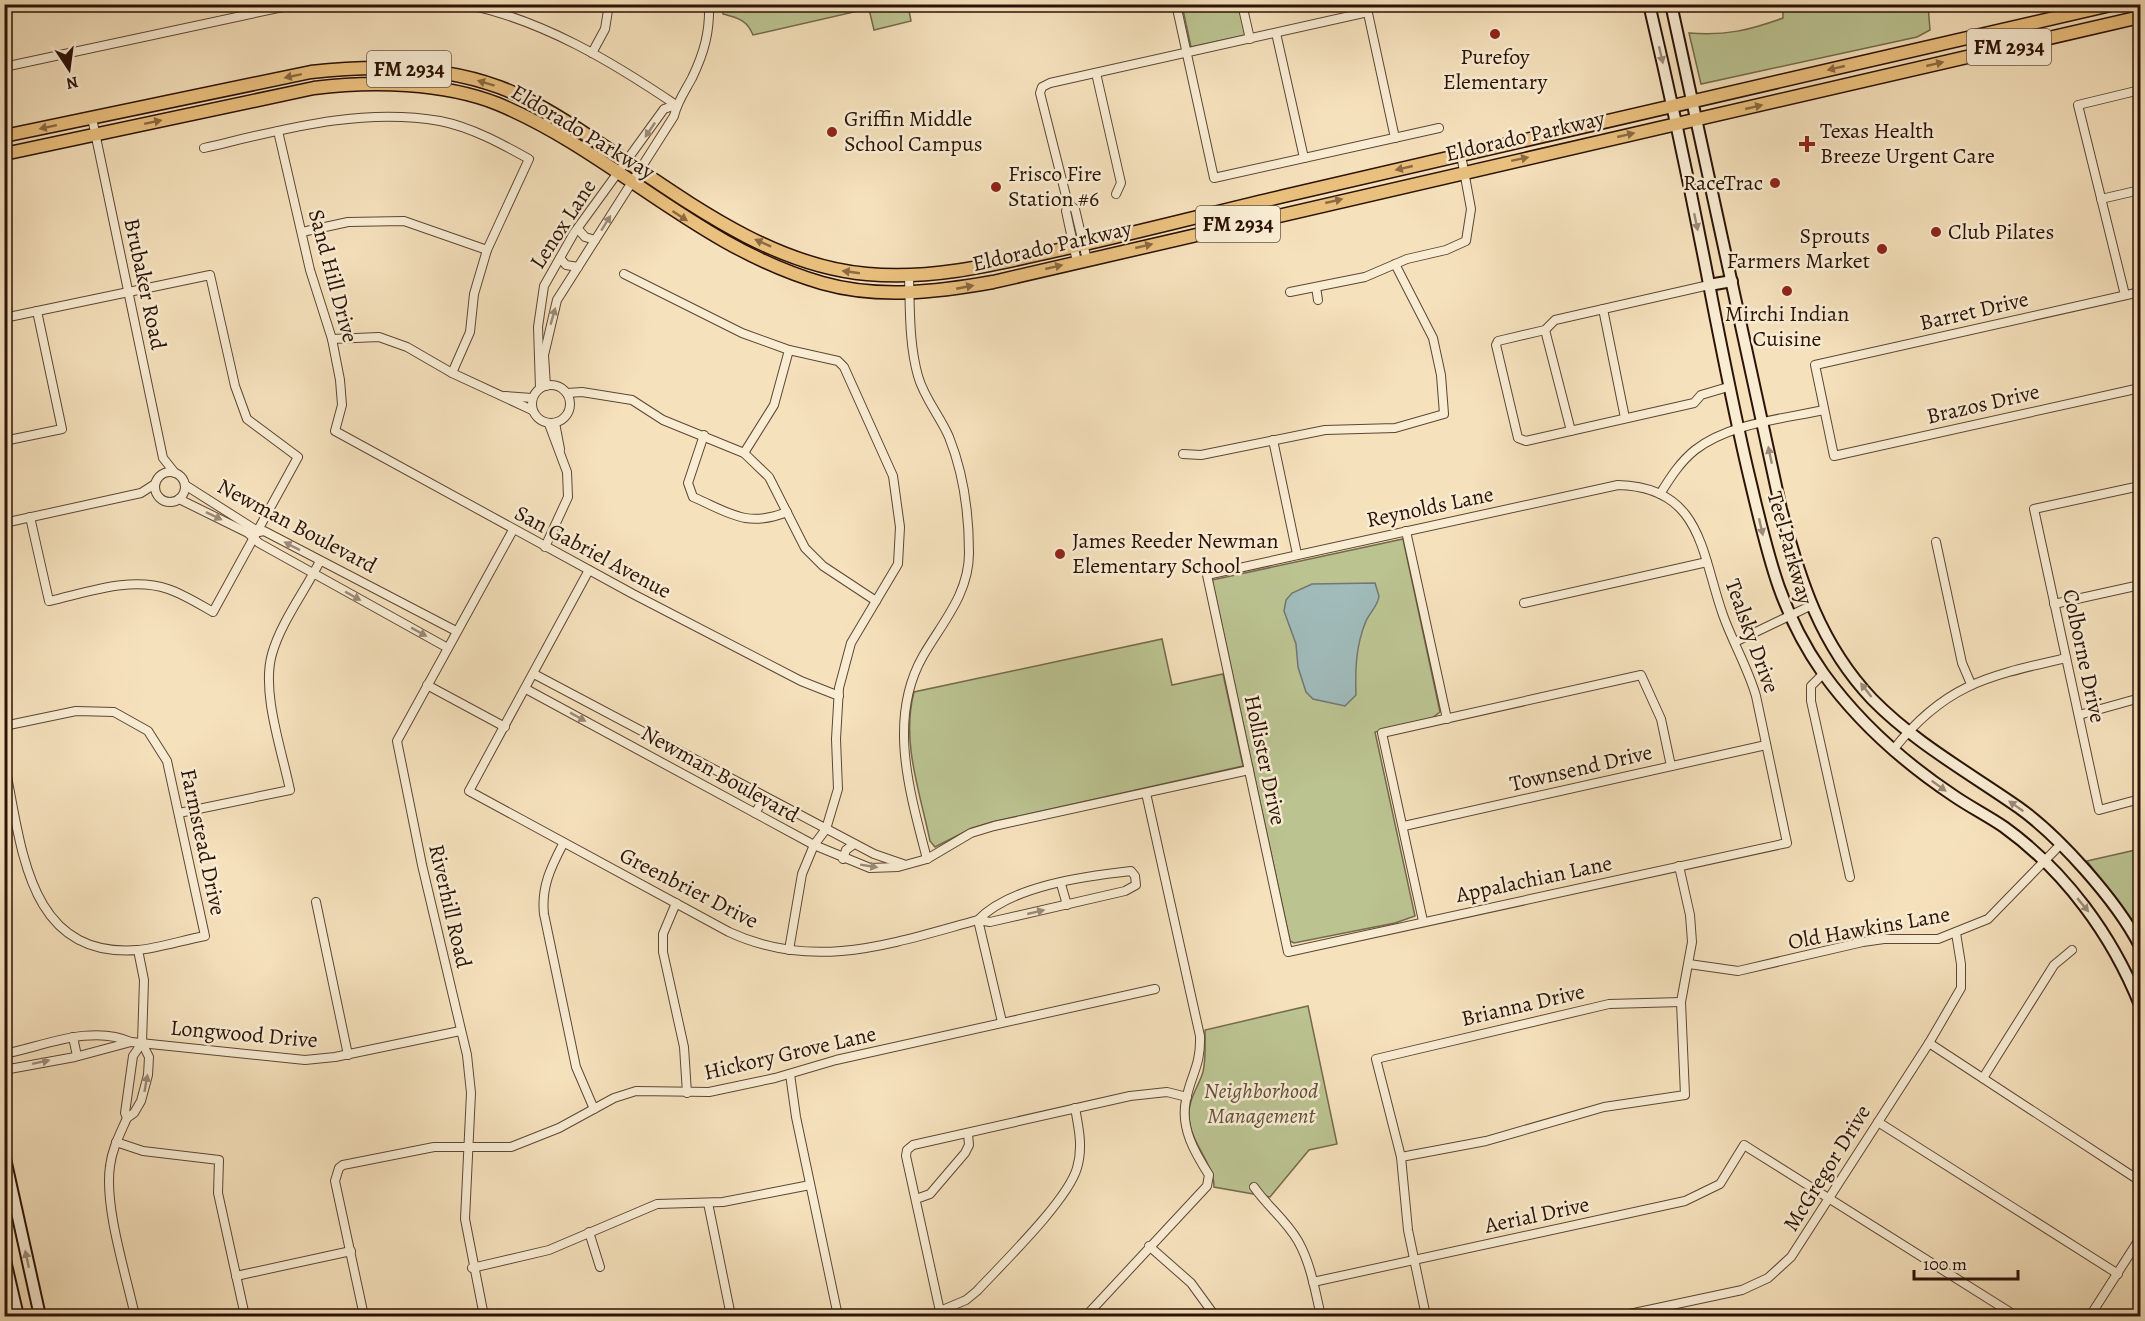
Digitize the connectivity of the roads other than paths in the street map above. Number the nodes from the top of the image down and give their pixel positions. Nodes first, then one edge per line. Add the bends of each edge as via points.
1 (297, 4) edge
2 (466, 4) edge
3 (609, 4) edge
4 (709, 4) edge
5 (1176, 4) edge
6 (1242, 4) edge
7 (1649, 4) edge
8 (1671, 4) edge
9 (2115, 4) edge
10 (1367, 8) edge
11 (2140, 17) edge
12 (1276, 33) junction
13 (1250, 39) junction
14 (592, 52) junction
15 (1187, 53) junction
16 (1874, 59) junction
17 (4, 67) edge
18 (1096, 73) junction
19 (1878, 77) junction
20 (2140, 90) edge
21 (1692, 101) junction
22 (676, 105) junction
23 (1672, 105) junction
24 (92, 118) junction
25 (1696, 120) junction
26 (1676, 124) junction
27 (1439, 128) dead end
28 (278, 131) junction
29 (96, 134) junction
30 (4, 136) edge
31 (1395, 138) junction
32 (204, 148) dead end
33 (4, 154) edge
34 (1461, 155) junction
35 (1304, 158) junction
36 (628, 161) junction
37 (640, 169) junction
38 (1465, 171) junction
39 (619, 174) junction
40 (631, 183) junction
41 (2140, 190) edge
42 (1116, 194) dead end
43 (2101, 199) junction
44 (578, 229) junction
45 (302, 232) junction
46 (595, 240) junction
47 (1078, 245) junction
48 (487, 250) junction
49 (560, 258) junction
50 (1082, 261) junction
51 (1002, 262) junction
52 (1395, 264) junction
53 (578, 267) junction
54 (624, 274) dead end
55 (909, 276) junction
56 (1006, 279) junction
57 (1732, 281) junction
58 (1709, 285) junction
59 (1316, 287) junction
60 (129, 292) junction
61 (1290, 292) dead end
62 (2140, 292) edge
63 (910, 293) junction
64 (2124, 295) junction
65 (1318, 300) dead end
66 (1603, 309) junction
67 (37, 311) junction
68 (4, 318) edge
69 (1545, 330) junction
70 (332, 339) junction
71 (789, 350) junction
72 (452, 373) junction
73 (543, 387) junction
74 (1728, 387) junction
75 (2140, 388) edge
76 (500, 396) junction
77 (568, 396) junction
78 (532, 398) junction
79 (532, 410) junction
80 (1824, 410) junction
81 (1625, 418) junction
82 (552, 423) junction
83 (1763, 423) junction
84 (1738, 429) junction
85 (4, 431) edge
86 (334, 431) joint
87 (1571, 431) junction
88 (704, 435) junction
89 (1273, 440) junction
90 (5, 441) edge
91 (744, 453) junction
92 (1183, 454) dead end
93 (163, 458) junction
94 (175, 473) junction
95 (162, 475) junction
96 (155, 484) junction
97 (185, 485) junction
98 (2140, 486) edge
99 (141, 493) junction
100 (1660, 494) junction
101 (158, 496) junction
102 (179, 499) junction
103 (787, 512) junction
104 (30, 517) junction
105 (4, 523) edge
106 (513, 530) junction
107 (1406, 531) junction
108 (257, 535) junction
109 (1936, 542) dead end
110 (545, 547) junction
111 (1298, 554) junction
112 (320, 561) junction
113 (1707, 562) junction
114 (589, 570) junction
115 (314, 574) junction
116 (1207, 575) joint
117 (2140, 585) edge
118 (876, 601) junction
119 (1524, 603) dead end
120 (2055, 604) junction
121 (1810, 606) junction
122 (1788, 616) junction
123 (456, 631) junction
124 (1735, 642) junction
125 (446, 647) junction
126 (2066, 658) junction
127 (1824, 673) junction
128 (534, 674) junction
129 (1971, 684) junction
130 (427, 685) junction
131 (526, 689) junction
132 (839, 696) junction
133 (2140, 698) edge
134 (2079, 715) junction
135 (1447, 719) junction
136 (4, 726) edge
137 (505, 727) junction
138 (1907, 731) junction
139 (1766, 745) junction
140 (1893, 750) junction
141 (4, 762) edge
142 (1671, 766) junction
143 (1249, 770) junction
144 (1146, 794) junction
145 (765, 797) junction
146 (2140, 800) edge
147 (179, 813) junction
148 (755, 813) junction
149 (1404, 826) junction
150 (826, 829) junction
151 (1787, 843) joint
152 (563, 844) junction
153 (854, 844) junction
154 (814, 845) junction
155 (2060, 845) junction
156 (843, 859) junction
157 (927, 859) junction
158 (2044, 862) junction
159 (903, 864) junction
160 (1678, 866) junction
161 (1850, 877) dead end
162 (1061, 884) junction
163 (316, 902) dead end
164 (676, 903) junction
165 (1067, 905) junction
166 (978, 920) junction
167 (1423, 921) junction
168 (1956, 933) junction
169 (2140, 946) edge
170 (138, 950) junction
171 (789, 950) junction
172 (2072, 950) dead end
173 (1288, 952) joint
174 (1689, 964) junction
175 (1155, 989) dead end
176 (1681, 1002) junction
177 (2140, 1005) edge
178 (1002, 1023) junction
179 (460, 1031) junction
180 (73, 1037) junction
181 (131, 1042) junction
182 (142, 1043) junction
183 (1929, 1043) junction
184 (4, 1054) edge
185 (348, 1055) junction
186 (77, 1056) junction
187 (4, 1070) edge
188 (790, 1074) junction
189 (1983, 1078) junction
190 (687, 1093) junction
191 (1187, 1097) junction
192 (594, 1108) junction
193 (1075, 1108) junction
194 (127, 1118) junction
195 (1878, 1122) junction
196 (968, 1134) junction
197 (116, 1142) junction
198 (467, 1146) junction
199 (4, 1154) edge
200 (1401, 1157) junction
201 (2140, 1180) edge
202 (810, 1185) junction
203 (1254, 1187) dead end
204 (1830, 1197) junction
205 (916, 1199) junction
206 (708, 1203) junction
207 (589, 1232) junction
208 (2140, 1238) edge
209 (1149, 1246) junction
210 (351, 1251) junction
211 (4, 1256) edge
212 (1413, 1260) junction
213 (600, 1267) dead end
214 (472, 1268) junction
215 (2118, 1274) junction
216 (236, 1276) junction
217 (1313, 1282) junction
218 (940, 1314) edge
219 (1630, 1316) edge
220 (18, 1317) edge
221 (40, 1317) edge
222 (135, 1317) edge
223 (245, 1317) edge
224 (364, 1317) edge
225 (484, 1317) edge
226 (732, 1317) edge
227 (837, 1317) edge
228 (1086, 1317) edge
229 (1215, 1317) edge
230 (1321, 1317) edge
231 (1426, 1317) edge
232 (1620, 1317) edge
233 (2016, 1317) edge
234 (2090, 1317) edge

1 - 17 street
2 - 14 street via 522,20
3 - 14 street via 605,29
4 - 22 street, Lenox Lane via 708,41
5 - 15 street
6 - 13 street
7 -> 23 main road, Teel Parkway
8 - 21 main road, Teel Parkway
9 - 16 main road, Eldorado Parkway / FM 2934
10 - 12 street
10 - 31 street
19 -> 11 main road, Eldorado Parkway / FM 2934
12 - 13 street
12 - 35 street
13 - 15 street
14 - 22 street
15 - 18 street
15 - 35 street via 1214,178
16 - 19 main road
16 -> 21 main road, Eldorado Parkway / FM 2934
18 - 42 street via 1121,183
18 - 47 street via 1050,83 1040,93 1068,204 1075,209
25 -> 19 main road, Eldorado Parkway / FM 2934
20 - 43 street via 2078,105
21 - 23 main road, Eldorado Parkway / FM 2934
21 - 25 main road, Teel Parkway
22 -> 36 street, Lenox Lane via 664,109
22 - 37 street, Lenox Lane via 674,116
23 - 26 main road, Teel Parkway
23 - 34 main road, Eldorado Parkway / FM 2934
24 - 29 street, Brubaker Road
24 -> 30 main road, Eldorado Parkway / FM 2934
36 -> 24 main road, Eldorado Parkway / FM 2934 via 557,115 503,88 480,80 418,70 346,68 311,72
25 - 26 main road, Eldorado Parkway / FM 2934
25 - 57 main road, Teel Parkway
38 -> 26 main road, Eldorado Parkway / FM 2934
26 -> 58 main road, Teel Parkway
27 - 31 street
28 - 32 street
28 - 45 street, Sand Hill Drive
28 - 48 street via 351,117 397,116 442,122 496,141 529,159
29 - 33 main road, Eldorado Parkway / FM 2934
29 -> 39 main road, Eldorado Parkway / FM 2934 via 314,88 347,84 416,86 496,104 548,130
29 - 60 street, Brubaker Road
31 - 35 street
34 - 38 street
34 -> 47 main road, Eldorado Parkway / FM 2934
36 - 37 main road, Eldorado Parkway / FM 2934
36 - 39 street, Lenox Lane
37 - 40 street, Lenox Lane
55 -> 37 main road, Eldorado Parkway / FM 2934 via 832,269 788,254 739,232
50 -> 38 main road, Eldorado Parkway / FM 2934
38 - 52 street via 1472,209 1466,241
39 - 40 main road, Eldorado Parkway / FM 2934
39 - 44 street, Lenox Lane
46 -> 40 street, Lenox Lane
40 -> 63 main road, Eldorado Parkway / FM 2934 via 731,247 771,266 823,284
41 - 43 street
43 - 64 street
44 - 46 street
44 - 49 street, Lenox Lane
45 - 48 street via 348,222 404,221
45 - 70 street, Sand Hill Drive
46 - 53 street, Lenox Lane
47 - 50 street
47 - 51 main road, Eldorado Parkway / FM 2934
48 - 72 street via 474,294 470,332
49 - 53 street via 566,265
49 - 73 street, Lenox Lane via 544,286 538,327
56 -> 50 main road, Eldorado Parkway / FM 2934
51 - 55 main road, Eldorado Parkway / FM 2934 via 963,271
51 - 56 main road
52 - 59 street via 1365,277
52 - 89 street via 1432,338 1441,375 1444,414 1395,428 1325,430
73 -> 53 street, Lenox Lane via 544,355 557,300
54 - 71 street via 742,333
55 - 63 street
63 -> 56 main road, Eldorado Parkway / FM 2934
57 - 58 main road
57 - 83 main road, Teel Parkway
58 - 66 street
58 - 74 main road, Teel Parkway
59 - 61 street
59 - 65 street
60 - 67 street
60 - 93 street, Brubaker Road
60 - 108 street via 210,275 235,386 248,419 298,458
62 - 64 street, Barret Drive
63 - 157 street via 912,352 919,379 948,435 960,471 969,555 956,603 919,664 903,709 905,759
64 - 80 street, Barret Drive via 1815,365
66 - 69 street via 1556,320
66 - 81 street
67 - 68 street
67 - 90 street via 62,429
69 - 87 street
69 - 87 street via 1498,341 1496,345 1518,438 1526,441
70 - 72 street via 379,338 407,348
70 - 86 street, Sand Hill Drive via 342,405
71 - 91 street via 774,405
71 - 118 street via 838,361 844,367 893,476 898,564
72 - 76 street
73 - 77 street via 558,386
73 - 78 street
74 - 81 street via 1701,395 1694,404
74 - 84 main road, Teel Parkway
75 - 80 street, Brazos Drive via 1834,456
76 - 78 street
76 - 79 street
77 - 82 street via 569,411
77 - 88 street via 632,400 663,420
78 - 79 street
79 - 82 street via 539,420
80 - 83 street
81 - 87 street
82 - 110 street via 567,472 568,497
83 - 84 street
121 -> 83 main road, Teel Parkway via 1787,530
84 - 100 street via 1695,450
84 -> 122 main road, Teel Parkway via 1770,566
85 - 90 street
86 - 106 street, San Gabriel Avenue
88 - 91 street
88 - 103 street via 688,483 693,497 747,520
89 - 92 street
89 - 111 street
91 - 103 street via 769,477
93 - 94 street, Brubaker Road
93 - 95 street, Brubaker Road
94 - 95 street
94 - 97 street
95 - 96 street
96 - 99 street
96 - 101 street
97 - 102 street
97 - 108 street, Newman Boulevard
98 - 120 street, Colborne Drive via 2034,509
99 - 101 street
99 - 104 street
100 - 107 street, Reynolds Lane via 1618,485
100 - 113 street, Tealsky Drive via 1685,512 1701,539
101 - 102 street via 169,501
102 -> 108 street, Newman Boulevard
103 - 118 street via 805,548 823,566
104 - 105 street
104 - 108 street via 49,601 125,585 149,584 170,589 213,612
106 - 110 street, San Gabriel Avenue
106 - 123 street, Riverhill Road
107 - 111 street, Reynolds Lane
107 - 135 street
112 -> 108 street, Newman Boulevard via 264,531
108 - 115 street, Newman Boulevard via 259,543
109 - 129 street via 1962,663
110 - 114 street, San Gabriel Avenue
111 - 116 street, Reynolds Lane
112 - 115 street
112 - 123 street, Newman Boulevard
113 - 119 street
113 - 124 street, Tealsky Drive
114 - 128 street
114 - 132 street, San Gabriel Avenue via 801,681
115 -> 125 street, Newman Boulevard
115 - 147 street via 275,646 269,669 270,694 290,790
116 - 143 street, Hollister Drive
117 - 120 street
118 - 132 street via 851,643
120 - 126 street, Colborne Drive
121 - 122 street
138 -> 121 main road, Teel Parkway via 1871,698
122 - 124 street
122 - 127 main road, Teel Parkway
123 - 125 street, Riverhill Road
124 - 139 street, Tealsky Drive via 1749,672
125 - 130 street, Riverhill Road
126 - 129 street
126 - 134 street, Colborne Drive
127 - 140 main road, Teel Parkway via 1857,716
127 - 161 street via 1811,686 1811,701
128 - 131 street
128 - 145 street, Newman Boulevard
129 - 138 street via 1926,713
130 - 137 street
130 - 179 street, Riverhill Road via 397,741
131 - 137 street
131 -> 148 street, Newman Boulevard
132 - 150 street via 838,789
133 - 134 street
134 - 146 street, Colborne Drive via 2099,810
135 - 142 street via 1641,675 1661,719
135 - 149 street via 1382,733
136 - 147 street, Farmstead Drive via 76,711 114,712 148,731 167,761
137 - 152 street, Greenbrier Drive via 469,791
138 - 140 street
155 -> 138 main road, Teel Parkway via 2020,808
139 - 142 street, Townsend Drive
139 - 151 street, Tealsky Drive
140 -> 158 main road, Teel Parkway via 1954,797 2004,828
141 - 170 street via 29,876 43,909 69,935 102,949
142 - 149 street, Townsend Drive
143 - 144 street, Newman Boulevard
143 - 173 street, Hollister Drive
144 - 157 street, Newman Boulevard via 971,833
144 - 191 street via 1190,1011 1200,1036 1200,1055
145 - 148 street
145 - 150 street, Newman Boulevard
147 - 170 street, Farmstead Drive via 205,936
148 - 154 street, Newman Boulevard
149 - 167 street
150 - 153 street, Newman Boulevard
150 - 154 street
151 - 160 street, Appalachian Lane
152 - 164 street, Greenbrier Drive
152 - 192 street via 547,878 543,908 576,1067
153 - 156 street
153 - 159 street, Newman Boulevard
154 - 156 street, Newman Boulevard
154 - 171 street via 802,874
155 - 158 street, Old Hawkins Lane
155 - 169 main road, Teel Parkway via 2098,886
156 -> 159 street, Newman Boulevard via 870,868
157 - 159 street, Newman Boulevard
158 - 168 street, Old Hawkins Lane via 1988,919
158 -> 177 main road, Teel Parkway via 2088,910 2130,979
160 - 167 street, Appalachian Lane
160 - 174 street via 1690,915
162 - 165 street
162 - 165 street, Greenbrier Drive via 1131,871 1136,876 1137,885 1125,891
162 - 166 street, Greenbrier Drive via 1012,897 991,907
163 - 185 street
164 - 171 street, Greenbrier Drive via 738,936
164 - 190 street via 663,934 663,952 684,1047
166 -> 165 street, Greenbrier Drive via 990,922
166 - 171 street, Greenbrier Drive via 857,950
166 - 178 street
167 - 173 street, Appalachian Lane
168 - 174 street, Old Hawkins Lane via 1938,939 1863,942 1738,971
168 - 183 street, McGregor Drive via 1960,988
170 - 182 street via 144,980
172 - 189 street via 2054,965
174 - 176 street
175 - 178 street, Hickory Grove Lane
176 - 200 street via 1685,1095 1604,1107 1486,1141
176 - 200 street, Brianna Drive via 1597,1006 1376,1059
178 - 188 street, Hickory Grove Lane via 826,1062
179 - 185 street, Longwood Drive
179 - 198 street, Riverhill Road via 470,1080
180 - 181 street, Longwood Drive via 99,1035
180 - 184 street, Longwood Drive
180 - 186 street
181 - 182 street, Longwood Drive
181 - 186 street, Longwood Drive
182 - 185 street, Longwood Drive via 294,1060
182 - 194 street via 133,1056
194 -> 182 street via 139,1106 146,1085 148,1057
183 - 189 street
183 - 195 street, McGregor Drive
187 -> 186 street, Longwood Drive
188 - 190 street, Hickory Grove Lane via 709,1092
188 - 202 street
189 - 201 street
190 - 192 street, Hickory Grove Lane via 636,1091
191 - 193 street via 1167,1092
191 - 209 street via 1186,1128 1209,1175 1206,1186
192 - 198 street, Hickory Grove Lane via 519,1145
193 - 196 street
193 - 218 street via 1082,1142 1077,1169 1064,1194 977,1291
194 - 197 street
195 - 204 street, McGregor Drive
195 - 215 street
196 - 205 street via 965,1153 930,1194
196 - 205 street via 907,1149
197 - 216 street via 143,1151 219,1160 218,1193
197 - 222 street via 109,1193
198 - 210 street, Hickory Grove Lane via 428,1148 343,1165 335,1181
198 - 214 street, Riverhill Road via 465,1219
221 -> 199 main road
200 - 212 street
202 - 206 street
202 - 227 street
203 - 217 street via 1298,1241
204 - 212 street, Aerial Drive via 1744,1145 1720,1184 1685,1200
204 - 219 street, McGregor Drive via 1791,1257 1768,1278 1742,1290
204 - 233 street
205 - 218 street
206 - 207 street via 657,1204
206 - 226 street
207 - 213 street
207 - 214 street via 549,1250
208 - 215 street
209 - 228 street
209 - 229 street via 1191,1283
210 - 216 street
210 - 224 street
211 - 220 main road
212 - 217 street, Aerial Drive
212 - 231 street
214 - 225 street, Riverhill Road
215 - 234 street
216 - 223 street
217 - 230 street
219 - 232 street, McGregor Drive

